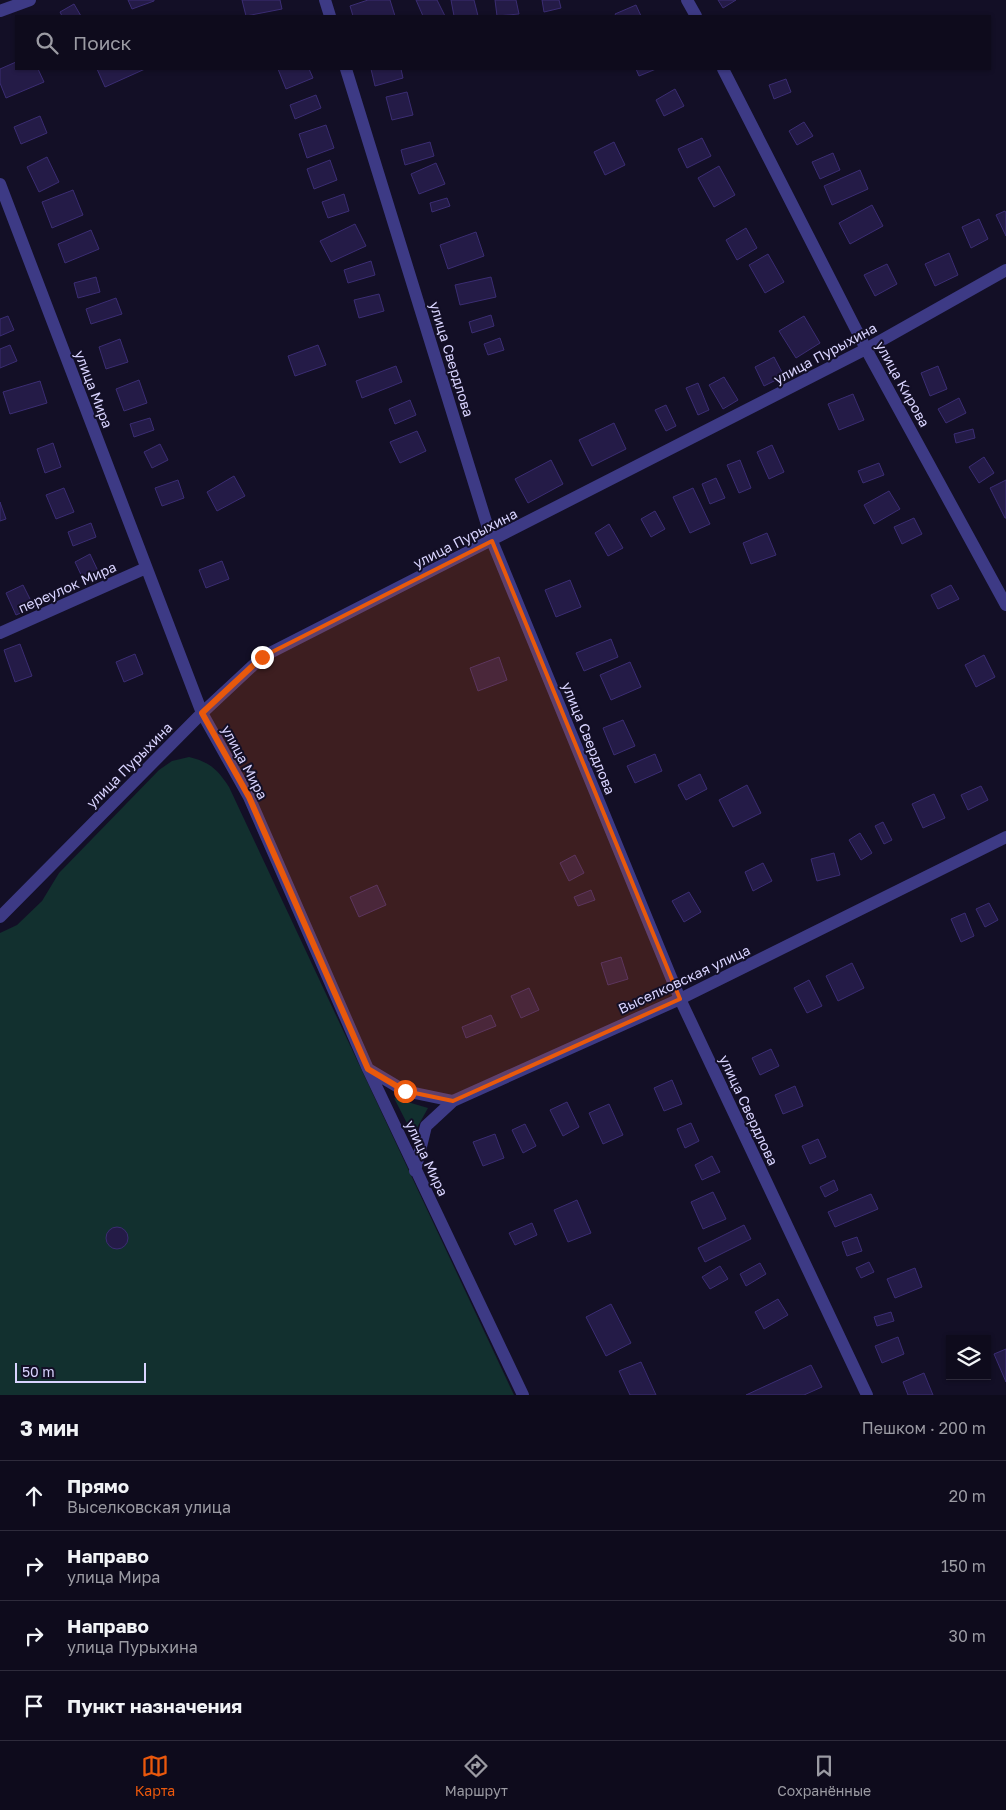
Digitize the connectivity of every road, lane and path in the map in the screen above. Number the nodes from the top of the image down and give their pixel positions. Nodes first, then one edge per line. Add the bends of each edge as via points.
1 (30, 0) edge
2 (325, 0) edge
3 (688, 0) edge
4 (0, 11) edge
5 (330, 15) edge
6 (696, 15) edge
7 (346, 70) edge
8 (724, 70) edge
9 (0, 184) edge
10 (1006, 270) edge
11 (866, 349) junction
12 (492, 542) junction
13 (146, 568) junction
14 (1006, 604) edge
15 (0, 633) edge
16 (202, 713) junction
17 (1006, 837) edge
18 (0, 917) edge
19 (680, 999) junction
20 (368, 1069) junction
21 (453, 1101) junction
22 (416, 1171) junction
23 (523, 1395) edge
24 (867, 1395) edge

1 - 4 street
2 - 5 street
3 - 6 street
7 - 12 street, улица Свердлова
8 - 11 street, улица Кирова
9 - 13 street, улица Мира
10 - 11 street, улица Пурыхина
11 - 12 street, улица Пурыхина
11 - 14 street, улица Кирова
12 - 16 street, улица Пурыхина via 262,657
12 - 19 street, улица Свердлова
13 - 15 street, переулок Мира
13 - 16 street, улица Мира
16 - 18 street, улица Пурыхина
16 - 20 street, улица Мира via 249,797
17 - 19 street, Выселковская улица
19 - 21 street, Выселковская улица
19 - 24 street, улица Свердлова
20 - 21 street via 405,1091
20 - 22 street, улица Мира
21 - 22 street, Выселковская улица via 426,1126
22 - 23 street, улица Мира

